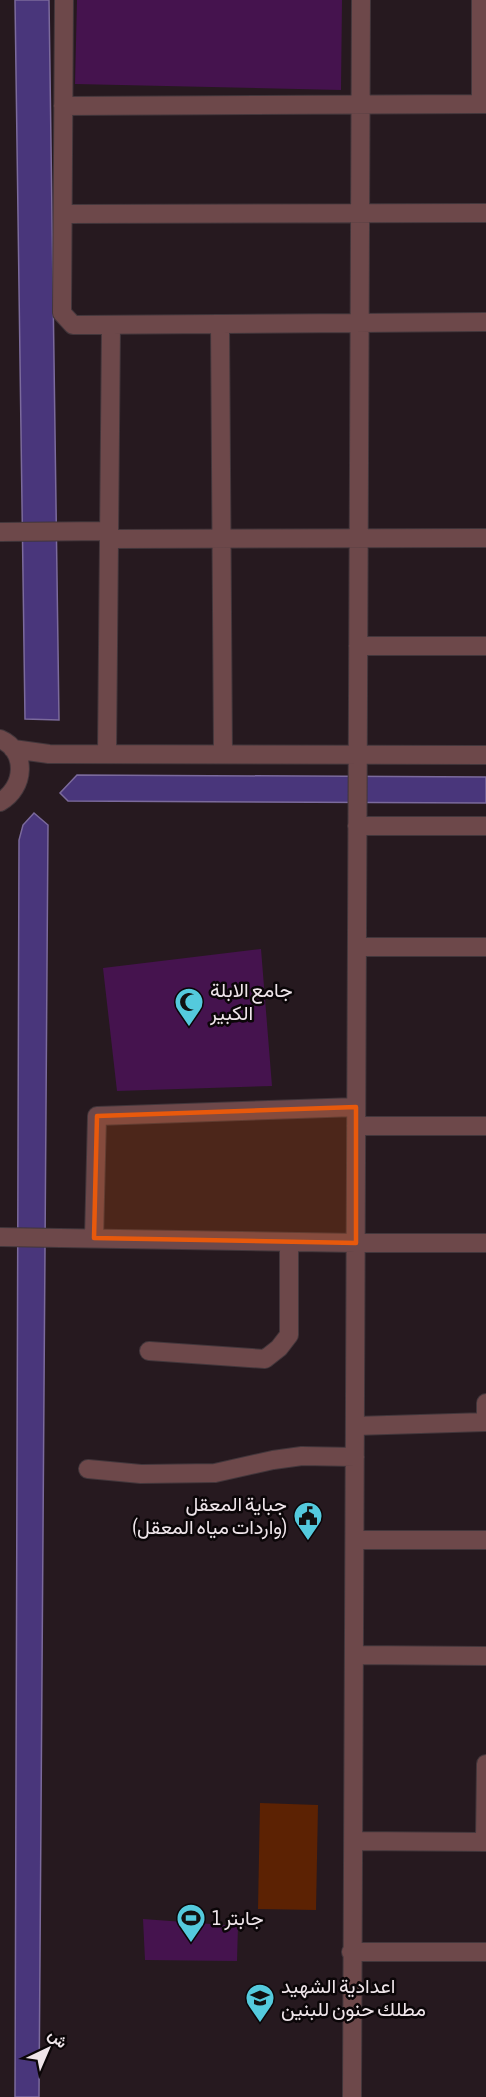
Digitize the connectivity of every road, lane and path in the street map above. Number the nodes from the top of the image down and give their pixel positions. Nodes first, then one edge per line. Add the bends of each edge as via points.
1 (64, 0) edge
2 (361, 0) edge
3 (481, 0) edge
4 (483, 104) edge
5 (360, 105) junction
6 (63, 106) junction
7 (360, 213) junction
8 (486, 213) edge
9 (63, 214) junction
10 (486, 322) edge
11 (359, 323) junction
12 (220, 324) junction
13 (111, 325) junction
14 (0, 532) edge
15 (109, 535) junction
16 (358, 538) junction
17 (486, 538) edge
18 (222, 539) junction
19 (358, 646) junction
20 (486, 646) edge
21 (4, 740) edge
22 (49, 754) junction
23 (107, 754) junction
24 (223, 754) junction
25 (358, 754) junction
26 (486, 754) edge
27 (19, 780) junction
28 (0, 802) edge
29 (357, 826) junction
30 (486, 826) edge
31 (357, 946) junction
32 (486, 947) edge
33 (356, 1107) junction
34 (356, 1126) junction
35 (486, 1126) edge
36 (0, 1237) edge
37 (94, 1238) junction
38 (290, 1242) junction
39 (356, 1243) junction
40 (486, 1243) edge
41 (149, 1351) dead end
42 (486, 1402) edge
43 (486, 1422) edge
44 (355, 1426) junction
45 (355, 1457) junction
46 (88, 1469) dead end
47 (355, 1540) junction
48 (486, 1540) edge
49 (354, 1655) junction
50 (486, 1656) edge
51 (486, 1764) edge
52 (353, 1841) junction
53 (485, 1842) edge
54 (351, 1952) junction
55 (486, 1952) edge
56 (352, 2097) edge

1 - 6 street
2 - 5 street
3 - 4 street
4 - 5 street
5 - 6 street
5 - 7 street
6 - 9 street
7 - 8 street
7 - 9 street
7 - 11 street
9 - 13 street via 62,313 74,325
10 - 11 street
11 - 12 street
11 - 16 street
12 - 13 street
12 - 18 street
13 - 15 street
14 - 15 street
15 - 18 street
15 - 23 street
16 - 17 street
16 - 18 street
16 - 19 street
18 - 24 street
19 - 20 street
19 - 25 street
21 - 22 street
21 - 27 street via 19,758
22 - 23 street
22 - 27 street
23 - 24 street
24 - 25 street
25 - 26 street
25 - 29 street
27 - 28 street via 11,794
29 - 30 street
29 - 31 street
31 - 32 street
31 - 33 street
33 - 34 street
33 - 37 street via 97,1116
34 - 35 street
34 - 39 street
36 - 37 street
37 - 38 street
38 - 39 street
38 - 41 street via 289,1335 265,1359
39 - 40 street
39 - 44 street
42 - 43 street
43 - 44 street
44 - 45 street
45 - 46 street via 302,1456 214,1473 141,1474
45 - 47 street
47 - 48 street
47 - 49 street
49 - 50 street
49 - 52 street
51 - 53 street
52 - 53 street
52 - 54 street
54 - 55 street
54 - 56 street

